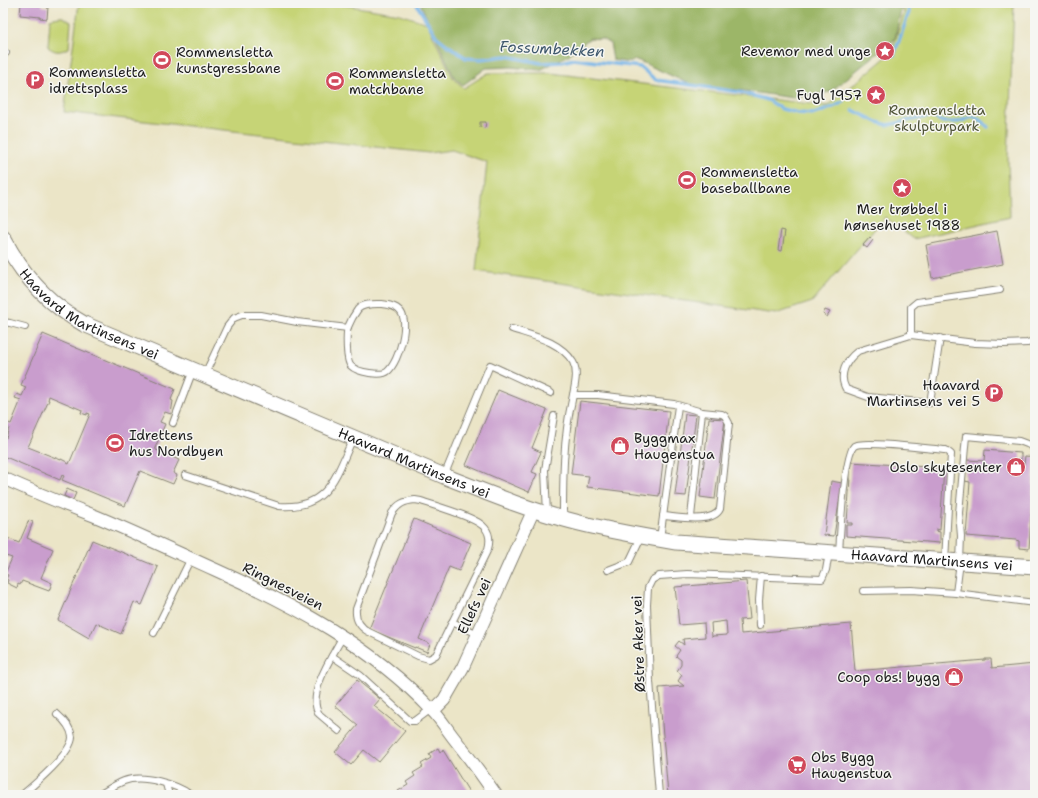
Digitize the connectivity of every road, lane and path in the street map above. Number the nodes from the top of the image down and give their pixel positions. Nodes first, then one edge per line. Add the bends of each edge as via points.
1 (3, 238) edge
2 (7, 254) edge
3 (1000, 290) dead end
4 (3, 322) edge
5 (25, 327) dead end
6 (348, 328) junction
7 (512, 329) dead end
8 (911, 335) junction
9 (940, 338) junction
10 (1035, 341) edge
11 (199, 373) junction
12 (551, 393) dead end
13 (573, 395) junction
14 (678, 406) junction
15 (702, 412) junction
16 (554, 416) dead end
17 (173, 423) dead end
18 (353, 438) junction
19 (1035, 448) edge
20 (185, 475) dead end
21 (444, 476) junction
22 (3, 478) edge
23 (540, 511) junction
24 (663, 516) junction
25 (691, 518) junction
26 (563, 519) junction
27 (641, 537) junction
28 (660, 540) junction
29 (834, 554) junction
30 (191, 558) junction
31 (945, 561) junction
32 (960, 562) junction
33 (1035, 567) edge
34 (608, 570) dead end
35 (761, 576) junction
36 (863, 591) dead end
37 (956, 593) junction
38 (1035, 604) edge
39 (452, 622) junction
40 (760, 626) dead end
41 (154, 633) dead end
42 (478, 634) junction
43 (343, 636) junction
44 (332, 656) junction
45 (432, 710) junction
46 (57, 714) dead end
47 (339, 731) dead end
48 (166, 784) junction
49 (22, 795) edge
50 (100, 795) edge
51 (169, 795) edge
52 (191, 795) edge
53 (496, 795) edge
54 (659, 795) edge

1 - 2 street, Haavard Martinsens vei
2 - 11 street, Haavard Martinsens vei via 48,300 70,317
3 - 8 lane via 917,302 911,307
4 - 5 lane
6 - 6 lane via 358,309 364,305 382,304 394,306 399,310 404,317 405,325 398,356 385,374 352,367 347,359
6 - 11 lane via 261,315 242,315 234,318 227,327
7 - 13 lane via 558,346 572,360 576,371
8 - 9 lane
8 - 9 lane via 858,351 851,356 842,375 842,383 846,390 868,397 930,403
9 - 10 lane via 1004,344
11 - 17 lane
11 - 18 street, Haavard Martinsens vei
12 - 21 lane via 490,365
13 - 14 lane via 598,395
13 - 26 lane via 568,420
14 - 15 lane
14 - 24 lane
15 - 25 lane
15 - 25 lane via 722,414 729,422 720,509 714,516
16 - 23 lane
18 - 20 lane via 330,486 312,502 302,505 279,506
18 - 21 street, Haavard Martinsens vei
19 - 32 lane via 1019,441 966,436 959,513
21 - 23 street, Haavard Martinsens vei
22 - 30 street, Ringnesveien
23 - 26 street, Haavard Martinsens vei
23 - 42 street, Ellefs vei
24 - 25 lane
24 - 28 lane
26 - 27 street, Haavard Martinsens vei
27 - 28 street, Haavard Martinsens vei
27 - 34 lane via 629,562
28 - 29 street, Haavard Martinsens vei
29 - 31 street, Haavard Martinsens vei
29 - 31 lane via 849,453 854,446 860,444 878,444 946,450 951,454
29 - 35 lane, Østre Aker vei via 822,579
30 - 41 lane
30 - 43 street, Ringnesveien via 305,613
31 - 32 street, Haavard Martinsens vei
32 - 33 street, Haavard Martinsens vei
32 - 37 lane
35 - 40 lane
35 - 54 lane, Østre Aker vei via 687,574 659,576 650,583 647,605 650,681
36 - 37 lane via 911,590
37 - 38 lane
39 - 39 lane via 436,655 429,659 369,632 357,621 356,609 392,514 396,508 408,501 421,501 474,520 487,529 490,543 488,549
39 - 42 lane
42 - 45 street, Ellefs vei via 453,687 444,700
43 - 44 lane
43 - 45 street, Ringnesveien via 397,677
44 - 45 lane via 360,675 410,721 415,721
44 - 47 lane via 318,685 315,707 319,714
45 - 53 street, Ringnesveien
46 - 49 lane via 69,727 72,737 70,748
48 - 50 lane via 144,779 123,781
48 - 51 lane
48 - 52 lane

